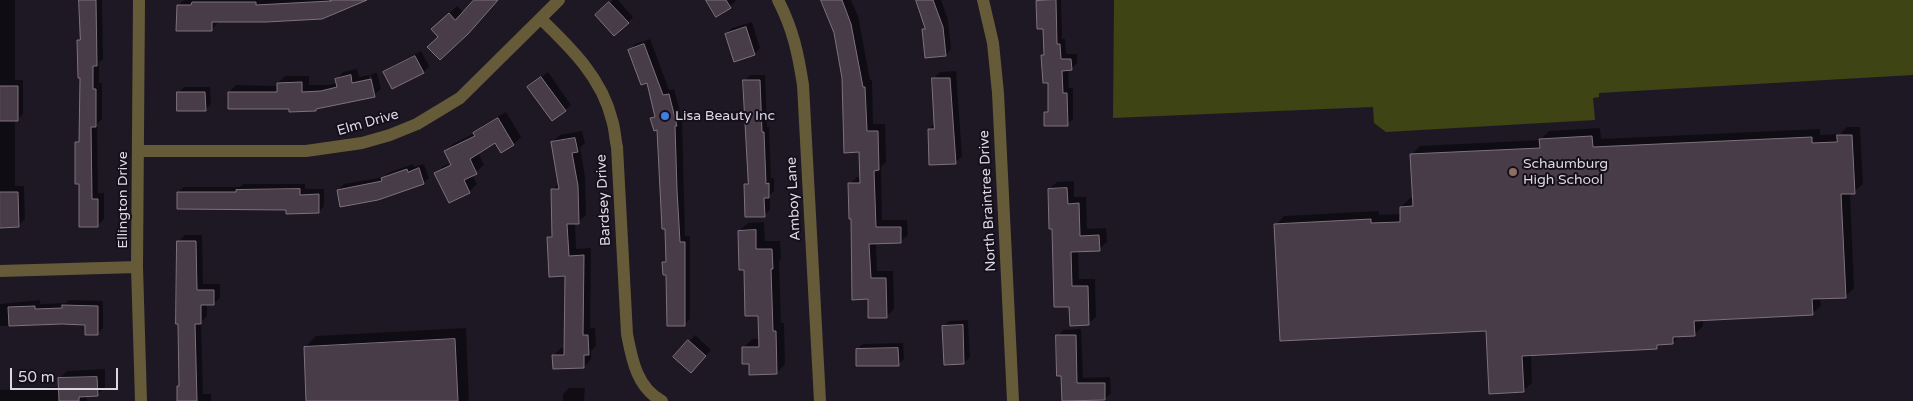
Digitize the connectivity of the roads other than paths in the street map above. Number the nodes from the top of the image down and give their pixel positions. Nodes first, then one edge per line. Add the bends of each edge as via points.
1 (139, 0) edge
2 (559, 0) edge
3 (778, 0) edge
4 (983, 0) edge
5 (541, 19) junction
6 (138, 151) junction
7 (138, 267) junction
8 (0, 271) edge
9 (658, 399) edge
10 (141, 401) edge
11 (820, 401) edge
12 (1014, 401) edge

1 - 6 street, Ellington Drive
2 - 5 street, Elm Drive
3 - 11 street, Amboy Lane via 797,48 803,85
4 - 12 street, North Braintree Drive via 993,43 998,93
5 - 6 street, Elm Drive via 460,98 417,124 390,135 362,144 306,151
5 - 9 street, Bardsey Drive via 587,67 612,119 617,148 627,334 639,378
6 - 7 street, Ellington Drive
7 - 8 street
7 - 10 street, Ellington Drive

